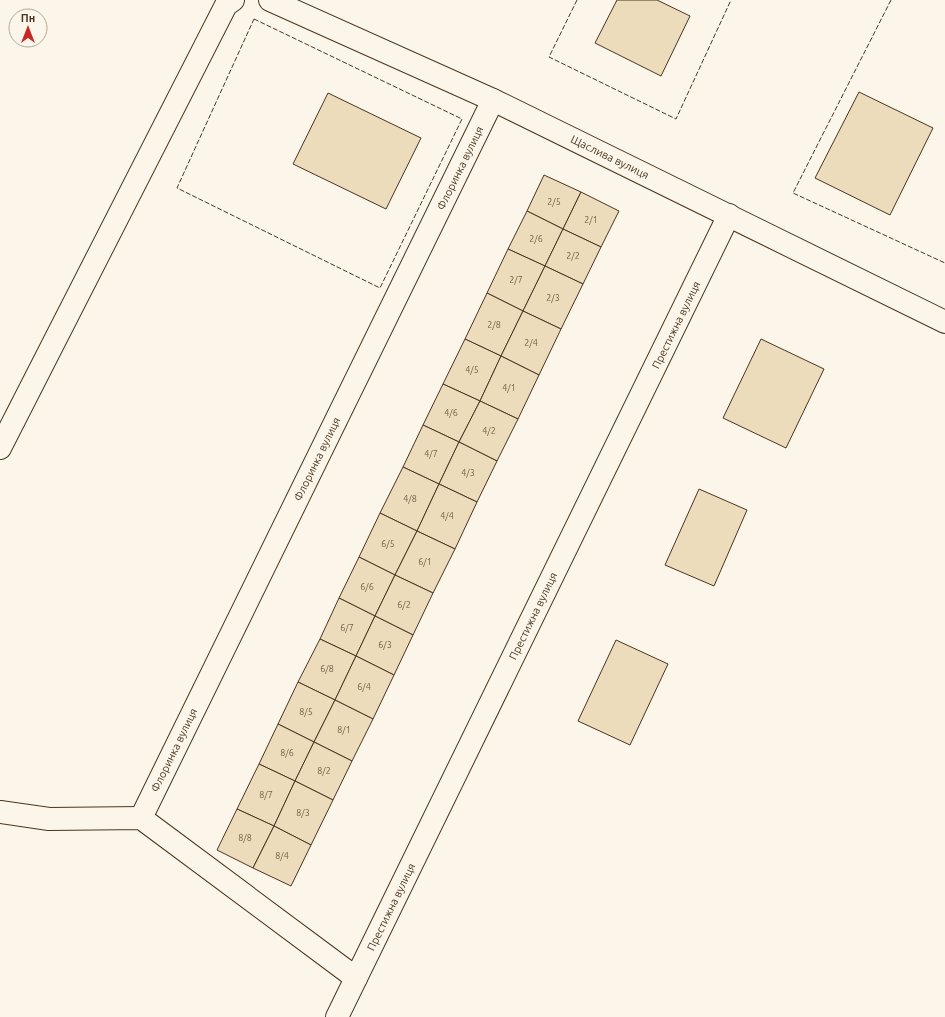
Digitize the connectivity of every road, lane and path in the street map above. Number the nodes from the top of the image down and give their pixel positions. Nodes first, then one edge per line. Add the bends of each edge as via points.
1 (233, 0) edge
2 (270, 0) edge
3 (493, 100) junction
4 (729, 216) junction
5 (945, 322) edge
6 (0, 448) edge
7 (0, 812) edge
8 (141, 818) junction
9 (356, 978) junction
10 (337, 1017) edge

1 - 6 street via 226,5
2 - 3 street, Щаслива вулиця
3 - 4 street, Щаслива вулиця
3 - 8 street, Флоринка вулиця
4 - 5 street, Щаслива вулиця
4 - 9 street, Престижна вулиця
7 - 8 street via 50,819
8 - 9 street
9 - 10 street, Престижна вулиця

